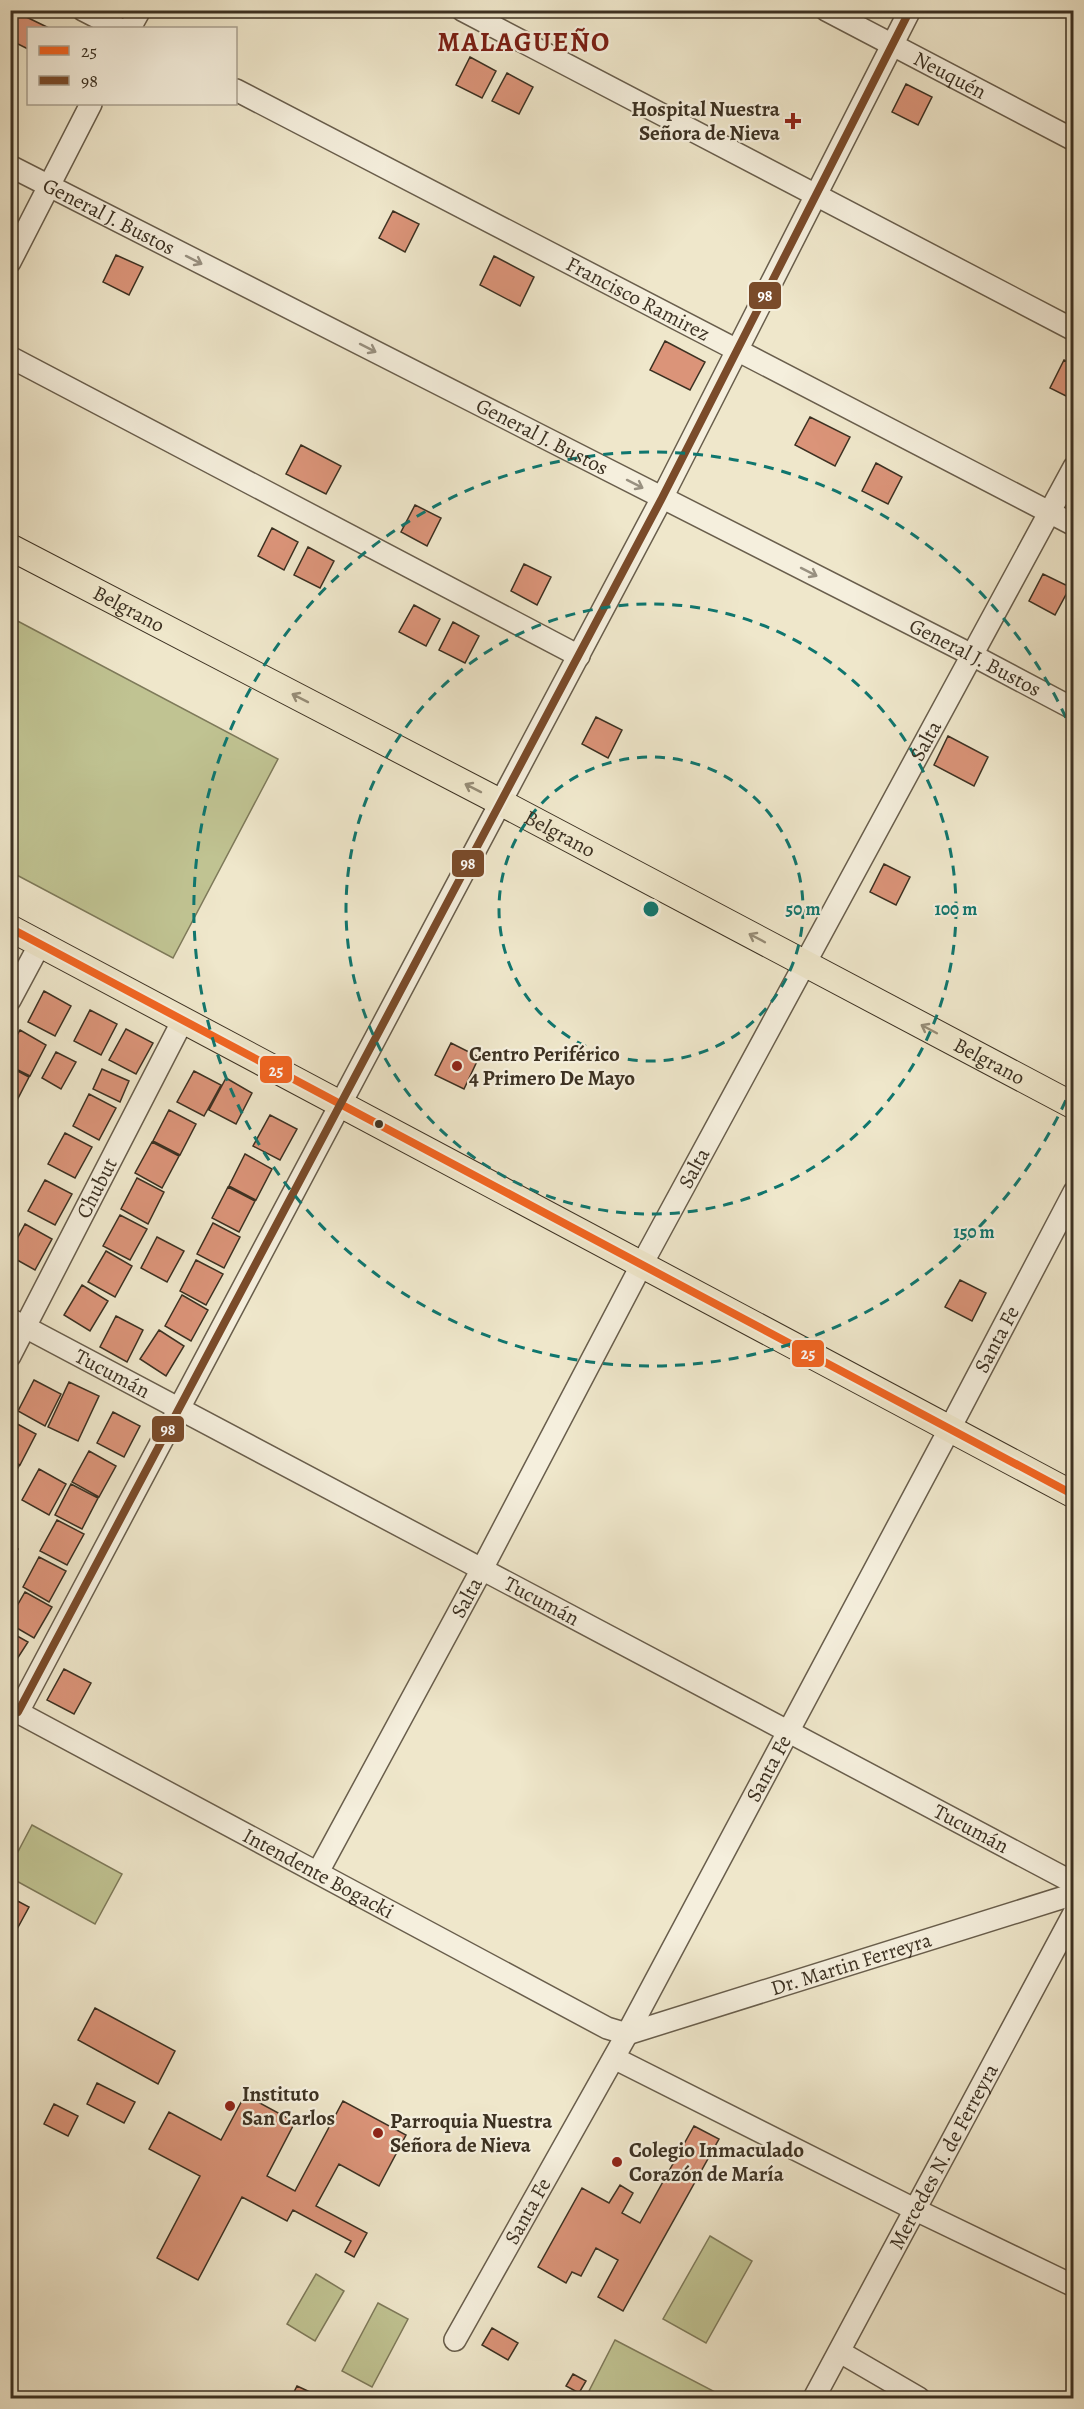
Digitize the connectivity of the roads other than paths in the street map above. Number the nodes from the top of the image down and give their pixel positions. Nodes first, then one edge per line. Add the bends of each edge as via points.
1 (83, 10) edge
2 (140, 10) edge
3 (462, 10) edge
4 (826, 10) edge
5 (910, 10) edge
6 (116, 27) edge
7 (131, 27) edge
8 (893, 45) junction
9 (237, 91) edge
10 (90, 105) edge
11 (1074, 140) edge
12 (10, 166) edge
13 (48, 185) junction
14 (815, 195) junction
15 (10, 262) edge
16 (1074, 330) edge
17 (736, 351) junction
18 (10, 357) edge
19 (1074, 467) edge
20 (662, 498) junction
21 (1050, 512) junction
22 (1074, 525) edge
23 (10, 547) edge
24 (972, 655) junction
25 (579, 656) junction
26 (1074, 709) edge
27 (500, 802) junction
28 (10, 927) edge
29 (41, 942) junction
30 (805, 963) junction
31 (10, 1000) edge
32 (183, 1020) junction
33 (341, 1104) junction
34 (1074, 1106) edge
35 (1074, 1192) edge
36 (642, 1264) junction
37 (18, 1323) edge
38 (10, 1356) edge
39 (180, 1409) junction
40 (949, 1430) junction
41 (1074, 1495) edge
42 (482, 1569) junction
43 (14, 1710) edge
44 (788, 1732) junction
45 (318, 1872) junction
46 (1074, 1883) edge
47 (1074, 1894) edge
48 (1074, 1912) edge
49 (627, 2034) junction
50 (614, 2058) junction
51 (916, 2210) junction
52 (1074, 2286) edge
53 (455, 2340) dead end
54 (840, 2352) junction
55 (814, 2398) edge
56 (919, 2398) edge

1 - 6 street
2 - 7 street
3 - 14 street
4 - 8 street, Neuquén
5 - 8 street
8 - 11 street, Neuquén
8 - 14 street
9 - 17 street, Francisco Ramirez
10 - 13 street
12 - 13 street, General J. Bustos
13 - 15 street
13 -> 20 street, General J. Bustos
14 - 16 street
14 - 17 street
17 - 20 street
17 - 21 street, Francisco Ramirez
18 - 25 street
19 - 21 street, Salta
20 -> 24 street, General J. Bustos
20 - 25 street
21 - 22 street, Francisco Ramirez
21 - 24 street, Salta
27 -> 23 main road, Belgrano
24 - 26 street, General J. Bustos
24 - 30 street, Salta
25 - 27 street
30 -> 27 main road, Belgrano
27 - 33 street
28 - 29 main road
29 - 31 street
29 - 32 main road
34 -> 30 main road, Belgrano
30 - 36 street, Salta
32 - 33 main road
32 - 37 street, Chubut
33 - 36 main road
33 - 39 street
35 - 40 street, Santa Fe
36 - 40 main road
36 - 42 street, Salta
37 - 38 street, Chubut
37 - 39 street, Tucumán
39 - 42 street, Tucumán
39 - 43 street
40 - 41 main road
40 - 44 street, Santa Fe
42 - 44 street, Tucumán
42 - 45 street, Salta
43 - 45 street, Intendente Bogacki
44 - 46 street, Tucumán
44 - 49 street, Santa Fe
45 - 49 street, Intendente Bogacki via 607,2028
47 - 49 street, Dr. Martin Ferreyra
48 - 51 street, Mercedes N. de Ferreyra
49 - 50 street, Santa Fe
50 - 51 street
50 - 53 street, Santa Fe
51 - 52 street
51 - 54 street, Mercedes N. de Ferreyra
54 - 55 street, Mercedes N. de Ferreyra
54 - 56 street

